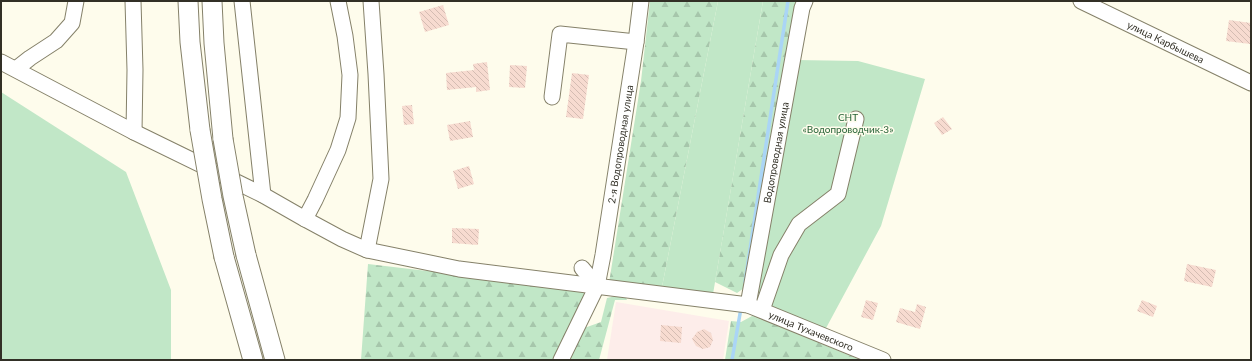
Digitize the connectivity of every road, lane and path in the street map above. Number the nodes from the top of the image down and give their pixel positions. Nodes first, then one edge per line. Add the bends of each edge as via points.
1 (76, 1) edge
2 (133, 1) edge
3 (188, 1) edge
4 (212, 1) edge
5 (242, 1) edge
6 (338, 1) edge
7 (371, 1) edge
8 (641, 1) edge
9 (806, 1) edge
10 (1081, 1) edge
11 (636, 42) junction
12 (1, 62) edge
13 (16, 70) junction
14 (1251, 82) edge
15 (552, 97) dead end
16 (856, 119) dead end
17 (134, 132) junction
18 (263, 195) junction
19 (305, 219) junction
20 (367, 250) junction
21 (582, 268) dead end
22 (597, 286) junction
23 (755, 308) junction
24 (253, 360) edge
25 (275, 360) edge
26 (561, 360) edge
27 (883, 360) edge

1 - 13 street via 72,23 56,41
2 - 17 street
3 - 24 main road, bridge via 200,130 212,199 224,257
4 - 25 main road, bridge via 223,139 233,196 246,256
5 - 18 street
6 - 19 street via 350,75 348,118 338,150
7 - 20 street via 380,180
8 - 11 street, 2-я Водопроводная улица
9 - 23 street, Водопроводная улица via 802,8
10 - 14 street, улица Карбышева
11 - 15 street via 560,34
11 - 22 street, 2-я Водопроводная улица
12 - 13 street, улица Тухачевского
13 - 17 street, улица Тухачевского
16 - 23 street via 838,194 799,224 781,254
17 - 18 street, улица Тухачевского
18 - 19 street, улица Тухачевского
19 - 20 street, улица Тухачевского
20 - 22 street, улица Тухачевского via 459,269
21 - 22 street
22 - 23 street, улица Тухачевского
22 - 26 street, 2-я Водопроводная улица
23 - 27 street, улица Тухачевского

